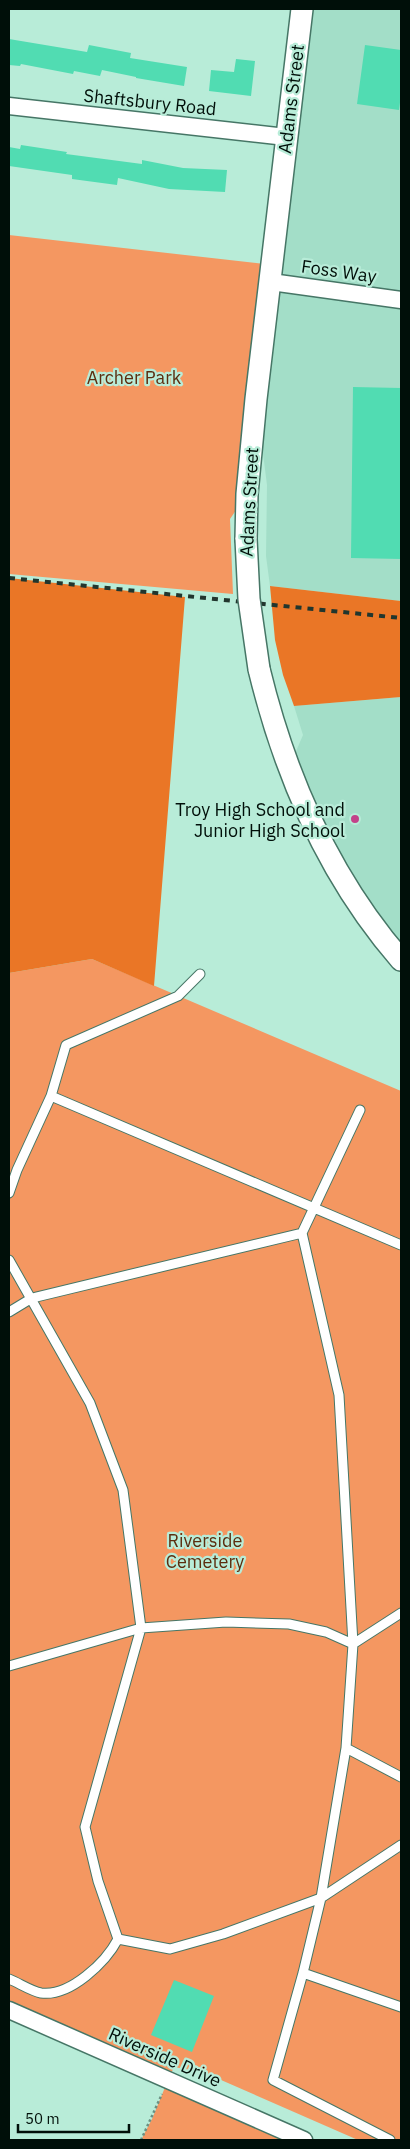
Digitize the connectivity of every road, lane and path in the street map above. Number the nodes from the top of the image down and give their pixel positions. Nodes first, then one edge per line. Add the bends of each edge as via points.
1 (302, 9) edge
2 (9, 106) edge
3 (286, 137) junction
4 (271, 282) junction
5 (401, 300) edge
6 (401, 960) edge
7 (200, 974) dead end
8 (51, 1096) junction
9 (360, 1110) dead end
10 (9, 1193) edge
11 (313, 1207) junction
12 (302, 1233) junction
13 (401, 1245) edge
14 (9, 1260) edge
15 (32, 1298) junction
16 (9, 1312) edge
17 (401, 1613) edge
18 (141, 1628) junction
19 (353, 1644) junction
20 (9, 1666) edge
21 (346, 1748) junction
22 (401, 1777) edge
23 (401, 1845) edge
24 (321, 1898) junction
25 (118, 1939) junction
26 (303, 1974) junction
27 (9, 1978) edge
28 (401, 2007) edge
29 (9, 2010) edge
30 (168, 2080) junction
31 (141, 2140) edge
32 (304, 2140) edge
33 (390, 2140) edge

1 - 3 street, Adams Street
2 - 3 street, Shaftsbury Road
3 - 4 street, Adams Street
4 - 5 street, Foss Way
4 - 6 street, Adams Street, bridge via 247,494 249,599 259,669 280,745 317,835 353,896
7 - 8 lane via 178,996 66,1045
8 - 10 lane
8 - 11 lane
9 - 11 lane
11 - 12 lane
11 - 13 lane
12 - 15 lane
12 - 19 lane via 339,1395
14 - 15 lane
15 - 16 lane
15 - 18 lane via 90,1403 123,1490
17 - 19 lane
18 - 19 lane via 226,1622 289,1624 326,1632
18 - 20 lane
18 - 25 lane via 85,1827 98,1881
19 - 21 lane
21 - 22 lane
21 - 24 lane
23 - 24 lane
24 - 25 lane via 170,1950
24 - 26 lane
25 - 27 lane via 110,1955 68,1989 42,1993
26 - 28 lane
26 - 33 lane via 273,2080
29 - 30 street, Riverside Drive
30 - 31 path
30 - 32 street, Riverside Drive

